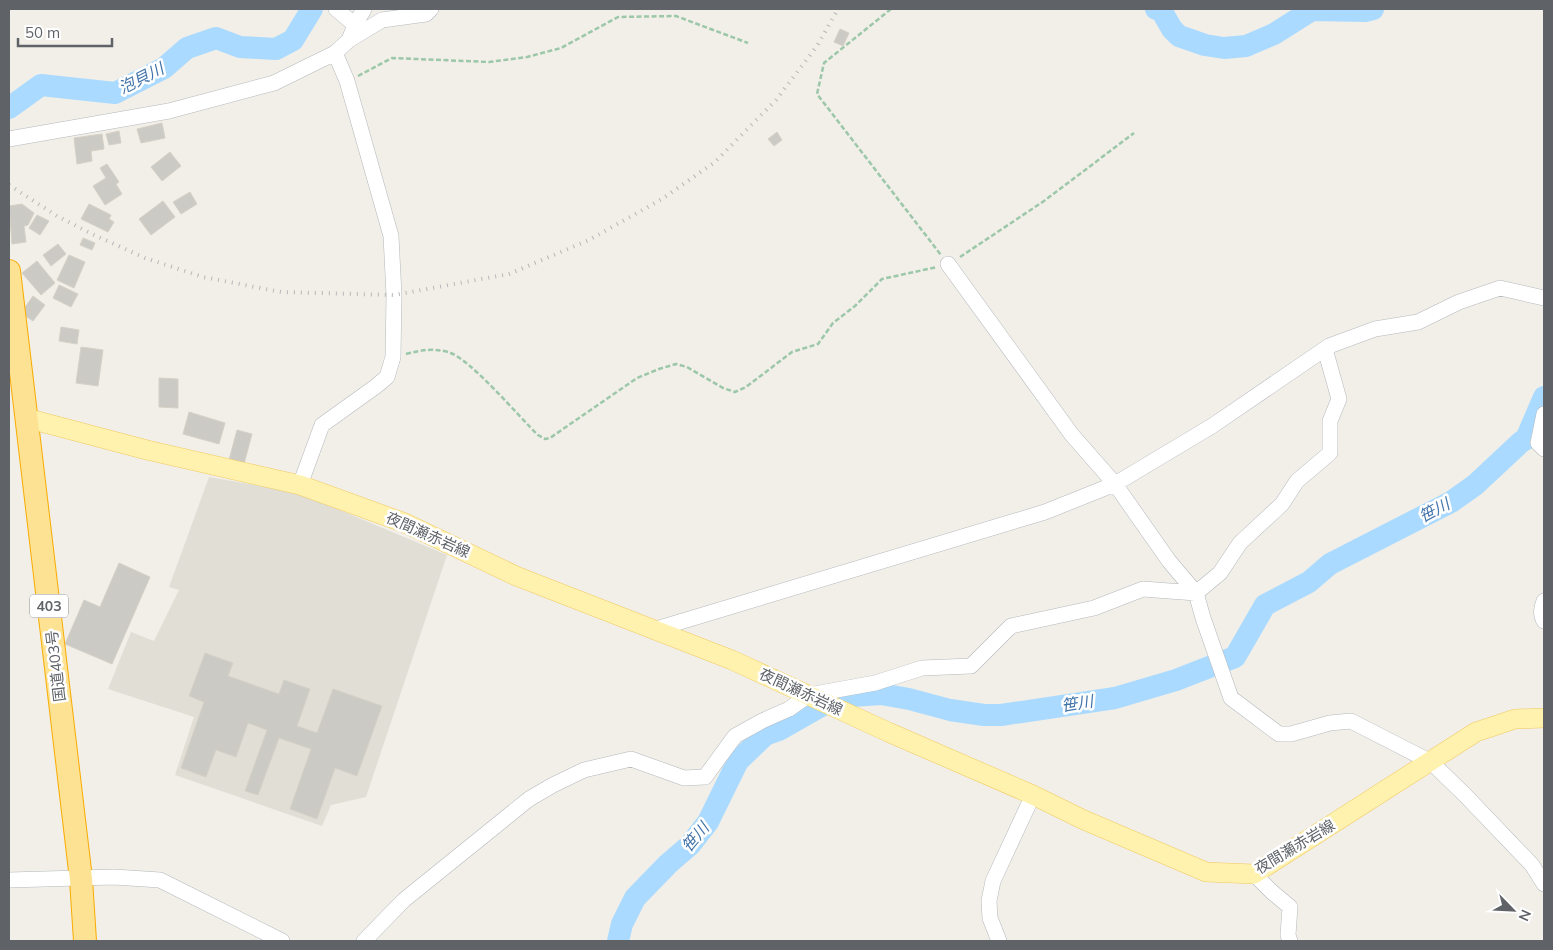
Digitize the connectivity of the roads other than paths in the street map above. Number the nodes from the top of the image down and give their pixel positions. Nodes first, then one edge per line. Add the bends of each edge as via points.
1 (336, 9) edge
2 (364, 9) edge
3 (431, 9) edge
4 (355, 25) junction
5 (349, 40) junction
6 (335, 54) junction
7 (9, 139) edge
8 (948, 264) road end
9 (10, 281) edge
10 (1544, 298) edge
11 (1325, 349) junction
12 (1544, 414) edge
13 (26, 418) junction
14 (1544, 449) edge
15 (1115, 484) junction
16 (300, 485) junction
17 (1196, 593) junction
18 (1544, 601) edge
19 (1544, 621) edge
20 (653, 630) junction
21 (813, 697) junction
22 (1544, 718) edge
23 (1431, 762) junction
24 (1033, 795) junction
25 (1254, 874) junction
26 (81, 879) junction
27 (9, 880) edge
28 (1544, 884) edge
29 (85, 941) edge
30 (282, 941) edge
31 (364, 941) edge
32 (999, 941) edge
33 (1290, 941) edge

1 - 4 street
2 - 4 street
3 - 5 street via 426,14 382,20
4 - 5 street
5 - 6 street
6 - 7 street via 274,83 169,111
6 - 16 street via 347,81 391,236 393,357 386,377 322,425
8 - 15 street via 1072,435
9 - 13 highway, 国道403号 / 403
10 - 11 street via 1500,288 1459,302 1418,322 1375,329
11 - 15 street via 1212,426
11 - 17 street via 1339,399 1330,421 1330,453 1296,482 1282,504 1240,544 1220,574
12 - 14 street via 1538,443
13 - 16 main road, 夜間瀬赤岩線
13 - 26 highway, 国道403号 / 403
15 - 17 street via 1169,561
15 - 20 street via 1045,512
16 - 20 main road, 夜間瀬赤岩線 via 405,523 516,576
17 - 21 street via 1143,589 1094,608 1011,626 971,666 922,668
17 - 23 street via 1231,698 1278,734 1351,721
18 - 19 street via 1541,607
20 - 21 main road, 夜間瀬赤岩線 via 732,660
21 - 24 main road, 夜間瀬赤岩線
21 - 31 street via 735,736 704,777 684,778 631,759 584,770 553,785 529,799 404,900
22 - 23 main road, 夜間瀬赤岩線 via 1515,719 1476,732
23 - 25 main road, 夜間瀬赤岩線
23 - 28 street via 1532,865
24 - 25 main road, 夜間瀬赤岩線 via 1206,872
24 - 32 street via 993,881 990,918
25 - 33 street via 1290,907
26 - 27 street
26 - 29 highway, 国道403号 / 403
26 - 30 street via 160,880

